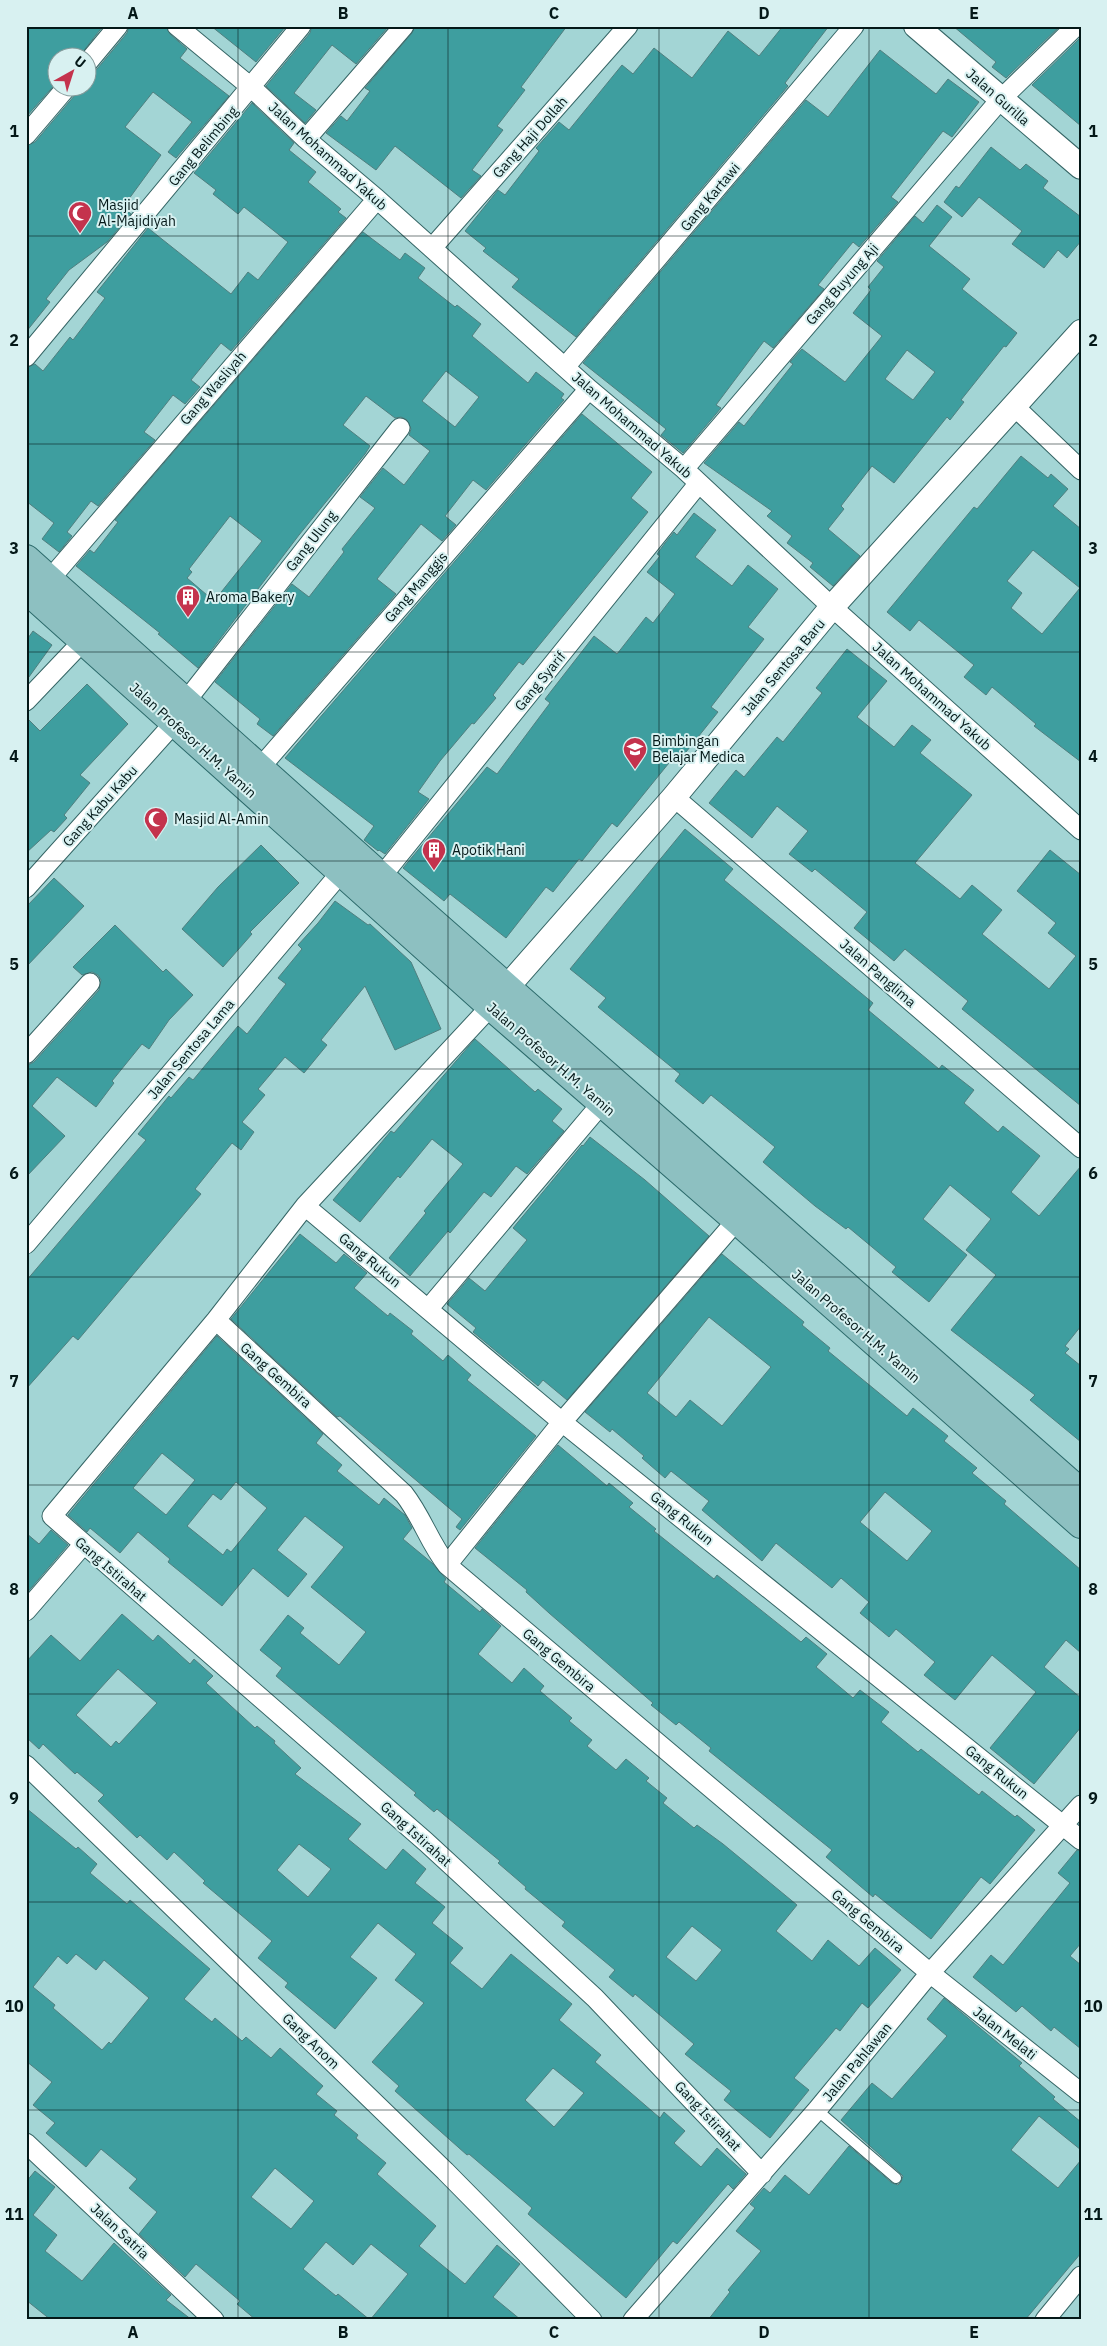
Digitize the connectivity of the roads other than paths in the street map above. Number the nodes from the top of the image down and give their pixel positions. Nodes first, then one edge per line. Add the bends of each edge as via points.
1 (118, 26) edge
2 (177, 26) edge
3 (301, 26) edge
4 (404, 26) edge
5 (628, 26) edge
6 (854, 26) edge
7 (916, 26) edge
8 (1076, 26) edge
9 (98, 50) edge
10 (252, 88) junction
11 (57, 98) edge
12 (1000, 100) junction
13 (26, 135) edge
14 (306, 139) junction
15 (1081, 167) edge
16 (377, 199) junction
17 (432, 248) junction
18 (1081, 332) edge
19 (26, 357) edge
20 (565, 367) junction
21 (589, 389) junction
22 (1015, 407) junction
23 (400, 428) dead end
24 (684, 469) junction
25 (1081, 470) edge
26 (699, 484) junction
27 (26, 559) edge
28 (38, 584) edge
29 (832, 607) junction
30 (84, 640) junction
31 (26, 701) edge
32 (180, 712) junction
33 (252, 777) junction
34 (674, 797) junction
35 (1081, 830) edge
36 (348, 864) junction
37 (373, 886) junction
38 (26, 888) edge
39 (90, 983) dead end
40 (499, 997) junction
41 (26, 1054) edge
42 (602, 1103) junction
43 (1081, 1148) edge
44 (732, 1205) junction
45 (305, 1206) junction
46 (26, 1244) edge
47 (429, 1308) junction
48 (216, 1320) junction
49 (562, 1422) junction
50 (1081, 1493) edge
51 (1081, 1524) edge
52 (83, 1545) junction
53 (447, 1564) junction
54 (26, 1611) edge
55 (26, 1765) edge
56 (1081, 1805) edge
57 (1063, 1825) junction
58 (1081, 1840) edge
59 (930, 1973) junction
60 (1081, 2093) edge
61 (817, 2110) junction
62 (26, 2143) edge
63 (762, 2174) junction
64 (896, 2178) dead end
65 (1081, 2276) edge
66 (214, 2320) edge
67 (592, 2320) edge
68 (633, 2320) edge
69 (1045, 2320) edge

1 - 9 street
2 - 10 street, Jalan Mohammad Yakub
3 - 10 street, Gang Belimbing
4 - 14 street
5 - 17 street, Gang Haji Dollah
6 - 20 street, Gang Kartawi
7 - 12 street, Jalan Gurilla
8 - 12 street, Gang Buyung Aji
10 - 14 street, Jalan Mohammad Yakub
10 - 19 street, Gang Belimbing
11 - 13 street
12 - 15 street, Jalan Gurilla
12 - 24 street, Gang Buyung Aji
14 - 16 street, Jalan Mohammad Yakub
16 - 17 street, Jalan Mohammad Yakub
16 - 28 street, Gang Wasliyah
17 - 20 street, Jalan Mohammad Yakub
18 - 22 street, Jalan Sentosa Baru
20 - 21 street, Jalan Mohammad Yakub
21 - 24 street, Jalan Mohammad Yakub
21 - 33 street, Gang Manggis
22 - 25 street
22 - 29 street, Jalan Sentosa Baru
23 - 32 street, Gang Ulung
24 - 26 street, Jalan Mohammad Yakub
26 - 29 street, Jalan Mohammad Yakub
26 - 37 street, Gang Syarif
27 - 28 main road, Jalan Profesor H.M. Yamin
28 - 30 main road, Jalan Profesor H.M. Yamin
28 - 32 main road, Jalan Profesor H.M. Yamin
29 - 34 street, Jalan Sentosa Baru
29 - 35 street, Jalan Mohammad Yakub
30 - 31 street
30 - 32 main road, Jalan Profesor H.M. Yamin
32 - 33 main road, Jalan Profesor H.M. Yamin
32 - 38 street, Gang Kabu Kabu
33 - 36 main road, Jalan Profesor H.M. Yamin
34 - 40 street, Jalan Sentosa Baru
34 - 43 street, Jalan Panglima
36 - 37 main road, Jalan Profesor H.M. Yamin
36 - 46 street, Jalan Sentosa Lama
37 - 40 main road, Jalan Profesor H.M. Yamin
39 - 41 street
40 - 42 main road, Jalan Profesor H.M. Yamin
40 - 44 main road, Jalan Profesor H.M. Yamin
40 - 45 street
42 - 44 main road, Jalan Profesor H.M. Yamin
42 - 47 street
44 - 49 street
44 - 50 main road, Jalan Profesor H.M. Yamin
44 - 51 main road, Jalan Profesor H.M. Yamin
45 - 47 street, Gang Rukun
45 - 48 street
47 - 49 street, Gang Rukun
48 - 52 street, Gang Istirahat via 52,1516
48 - 53 street, Gang Gembira via 404,1494 418,1512 432,1544
49 - 53 street
49 - 57 street, Gang Rukun
52 - 54 street
52 - 63 street, Gang Istirahat via 426,1842 595,1998
53 - 59 street, Gang Gembira
55 - 67 street, Gang Anom via 445,2171
56 - 57 street, Jalan Pahlawan
57 - 58 street, Gang Rukun
57 - 59 street, Jalan Pahlawan
59 - 60 street, Jalan Melati
59 - 61 street, Jalan Pahlawan
61 - 63 street, Jalan Pahlawan
61 - 64 lane
62 - 66 street, Jalan Satria
63 - 68 street, Jalan Pahlawan
65 - 69 street

